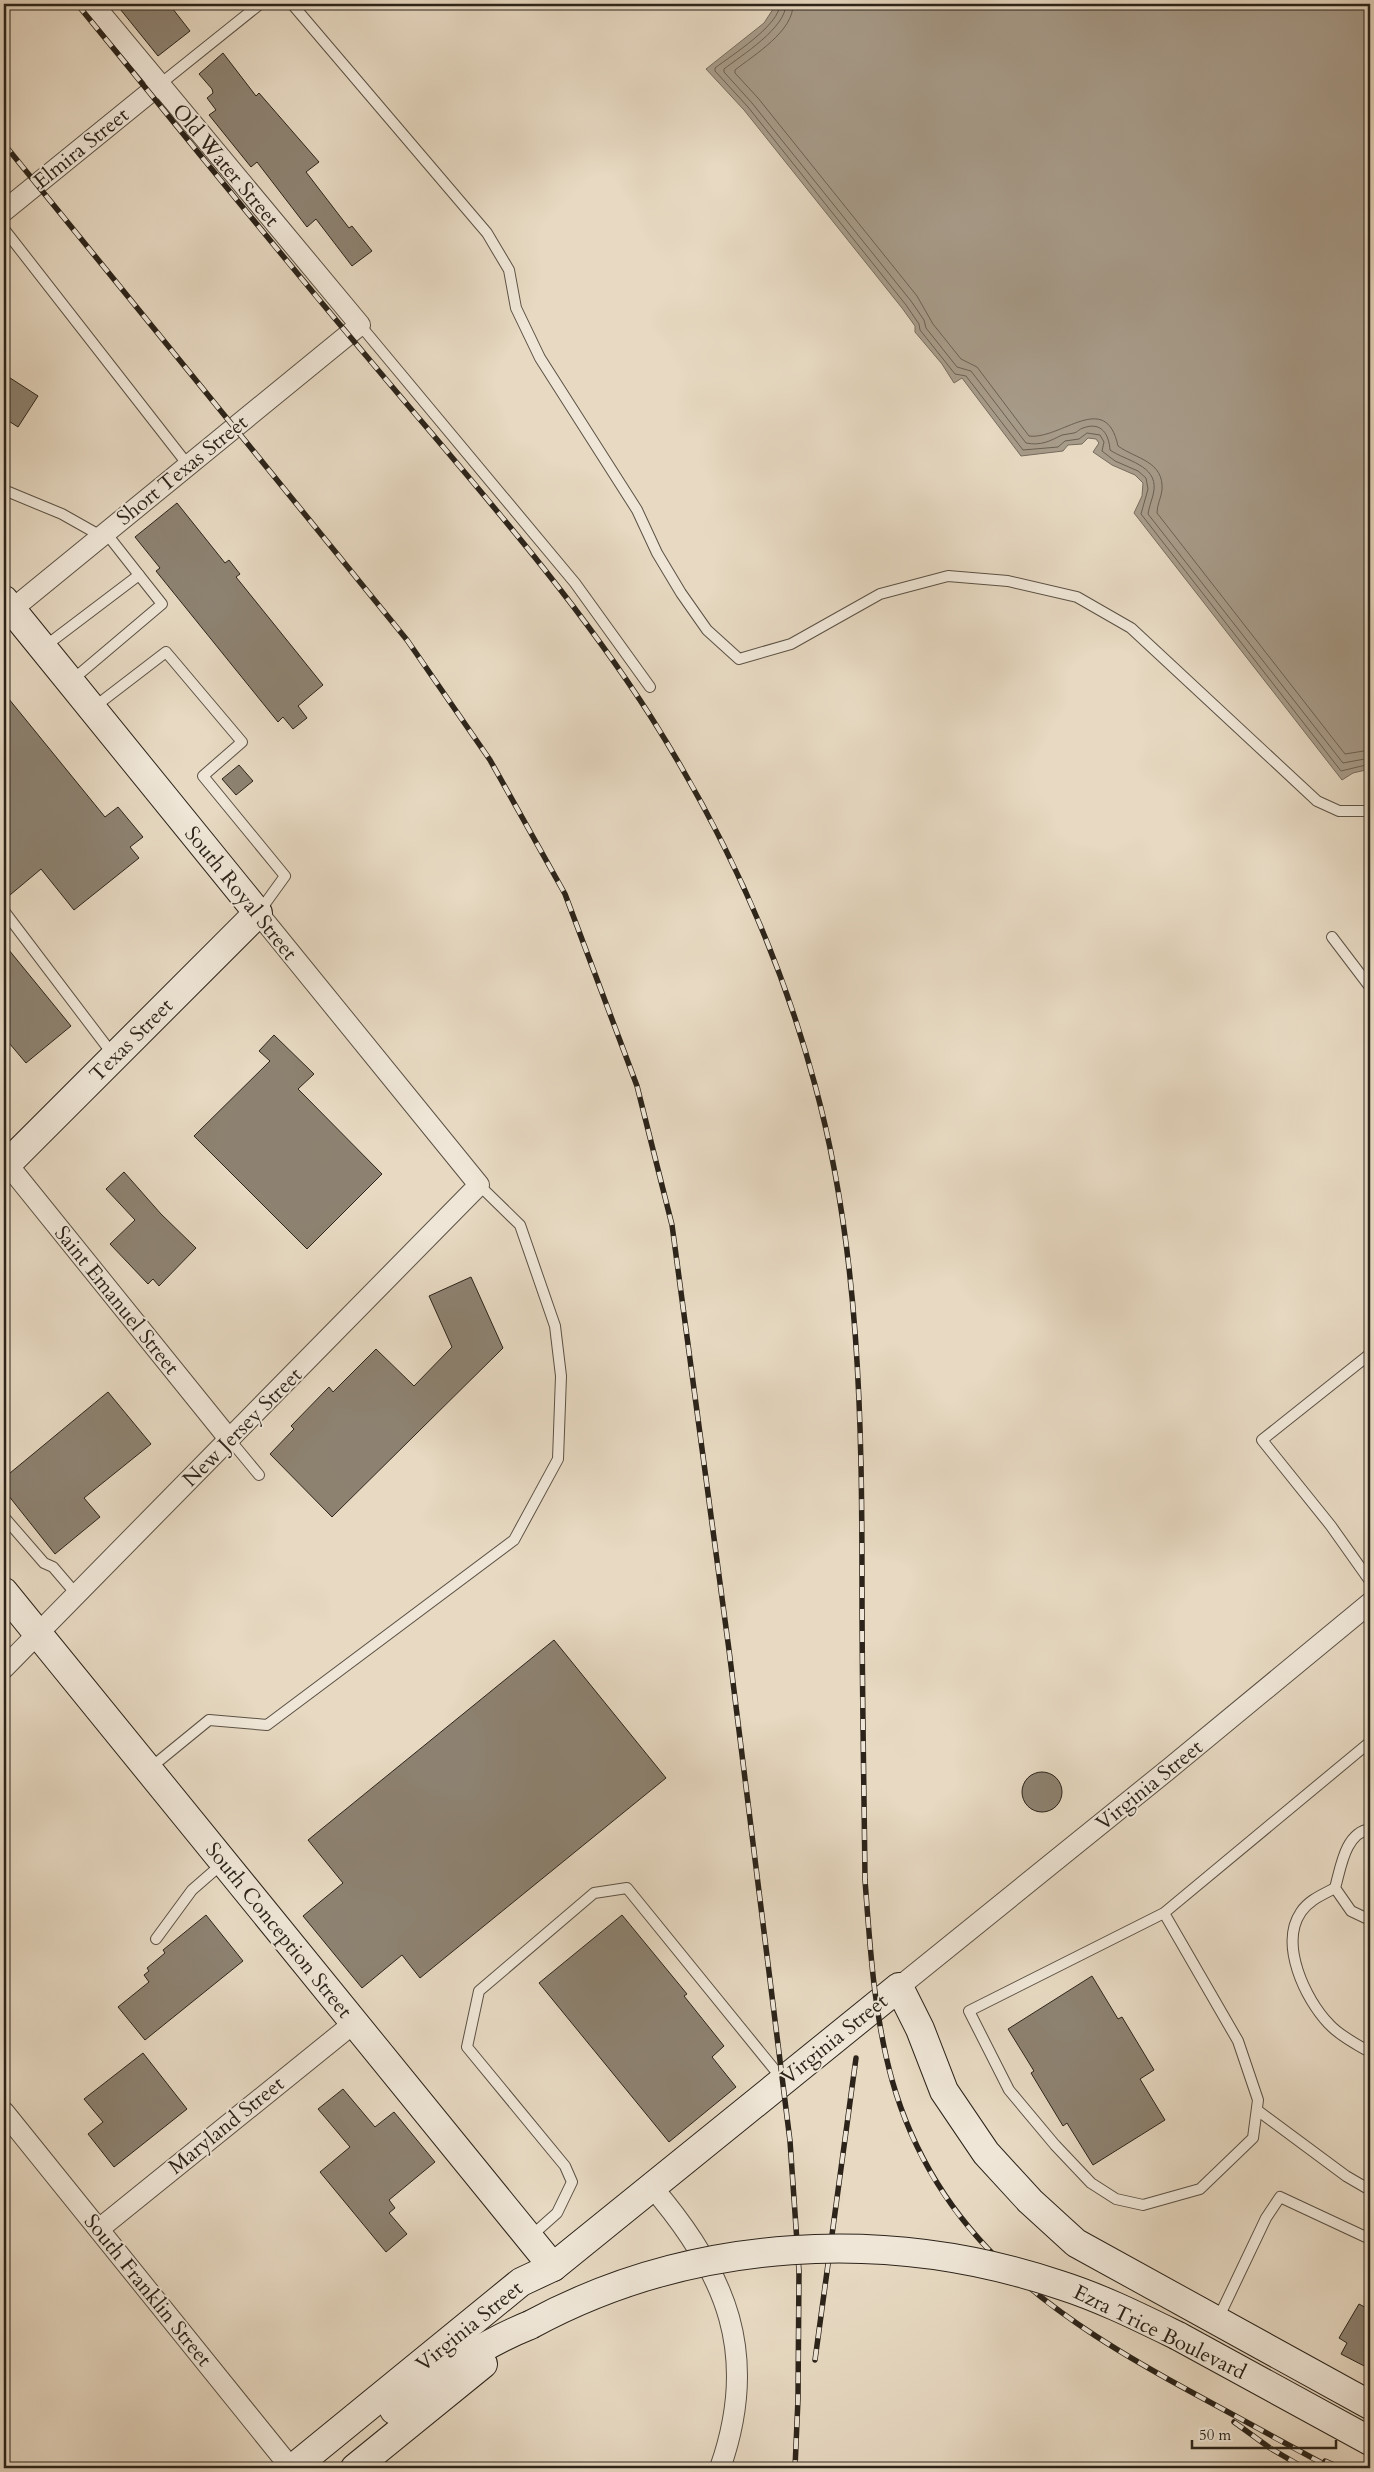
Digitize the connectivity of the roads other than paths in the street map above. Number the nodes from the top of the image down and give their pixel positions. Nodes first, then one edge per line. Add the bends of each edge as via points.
1 (94, 4) edge
2 (260, 4) edge
3 (292, 4) edge
4 (159, 85) junction
5 (4, 211) edge
6 (4, 229) edge
7 (360, 324) junction
8 (188, 466) junction
9 (4, 490) edge
10 (104, 534) junction
11 (139, 576) junction
12 (6, 608) edge
13 (43, 648) junction
14 (70, 681) junction
15 (650, 687) dead end
16 (92, 709) junction
17 (1370, 811) edge
18 (4, 911) edge
19 (258, 913) junction
20 (1332, 937) dead end
21 (1370, 987) edge
22 (114, 1056) junction
23 (5, 1164) edge
24 (479, 1185) junction
25 (1370, 1354) edge
26 (230, 1440) junction
27 (259, 1475) dead end
28 (4, 1517) edge
29 (1370, 1580) edge
30 (4, 1592) edge
31 (77, 1595) junction
32 (1370, 1603) edge
33 (38, 1634) junction
34 (4, 1668) edge
35 (1370, 1742) edge
36 (149, 1770) junction
37 (1370, 1829) edge
38 (224, 1862) junction
39 (1335, 1888) junction
40 (1164, 1913) junction
41 (1370, 1920) edge
42 (156, 1939) dead end
43 (899, 1987) junction
44 (354, 2023) junction
45 (1370, 2052) edge
46 (783, 2080) junction
47 (1257, 2110) junction
48 (4, 2112) edge
49 (652, 2187) junction
50 (1370, 2190) edge
51 (99, 2229) junction
52 (530, 2238) junction
53 (1370, 2239) edge
54 (553, 2267) junction
55 (1216, 2321) junction
56 (530, 2325) junction
57 (421, 2388) junction
58 (1370, 2405) edge
59 (1370, 2441) edge
60 (292, 2468) edge
61 (320, 2468) edge
62 (337, 2468) edge
63 (355, 2468) edge
64 (720, 2468) edge

1 - 4 street, Old Water Street
2 - 4 lane
3 - 17 lane via 488,233 509,270 516,308 540,358 637,510 681,593 707,630 739,659 791,644 880,594 948,576 1008,581 1077,597 1131,628 1317,801 1339,811
4 - 5 street, Elmira Street
4 - 7 street, Old Water Street
6 - 8 lane
7 - 8 street, Short Texas Street
7 - 15 lane via 575,583
8 - 10 street, Short Texas Street
9 - 10 lane
10 - 11 lane
10 - 12 street, Short Texas Street
11 - 13 lane
11 - 14 lane via 162,604
12 - 13 street, South Royal Street
13 - 14 street, South Royal Street
14 - 16 street, South Royal Street
16 - 19 street, South Royal Street
16 - 19 lane via 166,652 242,742 203,776 285,876
18 - 22 lane
19 - 22 street, Texas Street
19 - 24 street, South Royal Street
20 - 21 lane
22 - 23 street, Texas Street
23 - 26 street, Saint Emanuel Street
24 - 26 street, New Jersey Street
24 - 36 lane via 520,1225 554,1326 561,1376 558,1460 514,1540 267,1725 209,1720
25 - 29 lane via 1262,1440
26 - 27 lane
26 - 31 street, New Jersey Street
28 - 31 lane
30 - 33 street, South Conception Street
31 - 33 street, New Jersey Street
32 - 43 street, Virginia Street
33 - 34 street, New Jersey Street
33 - 36 street, South Conception Street
35 - 40 lane
36 - 38 street, South Conception Street
37 - 39 lane via 1362,1830 1347,1846
38 - 42 lane via 192,1890
38 - 44 street, South Conception Street
39 - 41 lane via 1351,1911
39 - 45 lane via 1312,1900 1294,1925 1295,1966 1311,2000 1329,2025
40 - 47 lane via 1238,2041 1258,2100
40 - 47 lane via 969,2011 1009,2090 1054,2145 1091,2183 1116,2199 1143,2204 1200,2189 1253,2138
43 - 46 street, Virginia Street
43 - 55 street, Ezra Trice Boulevard via 920,2029 944,2091 986,2153 1030,2201 1076,2243
44 - 51 street, Maryland Street
44 - 52 street, South Conception Street
46 - 49 street, Virginia Street
46 - 52 lane via 627,1888 594,1893 479,1991 467,2047 566,2166 572,2182 557,2213
47 - 50 lane
48 - 51 street, South Franklin Street
49 - 54 street, Virginia Street
49 - 64 street via 702,2254 719,2285 729,2314 738,2364 730,2440
51 - 60 street, South Franklin Street
52 - 54 street, South Conception Street
53 - 55 lane via 1280,2197 1266,2218
54 - 60 street, Virginia Street via 521,2282
55 - 58 street, Ezra Trice Boulevard
56 - 57 street, Ezra Trice Boulevard via 500,2337
56 - 59 street, Ezra Trice Boulevard, bridge via 564,2306 673,2268 771,2251 852,2248 922,2253 1023,2273 1092,2296 1178,2336
56 - 63 street, Ezra Trice Boulevard
57 - 61 street, Ezra Trice Boulevard
57 - 62 street via 401,2416

